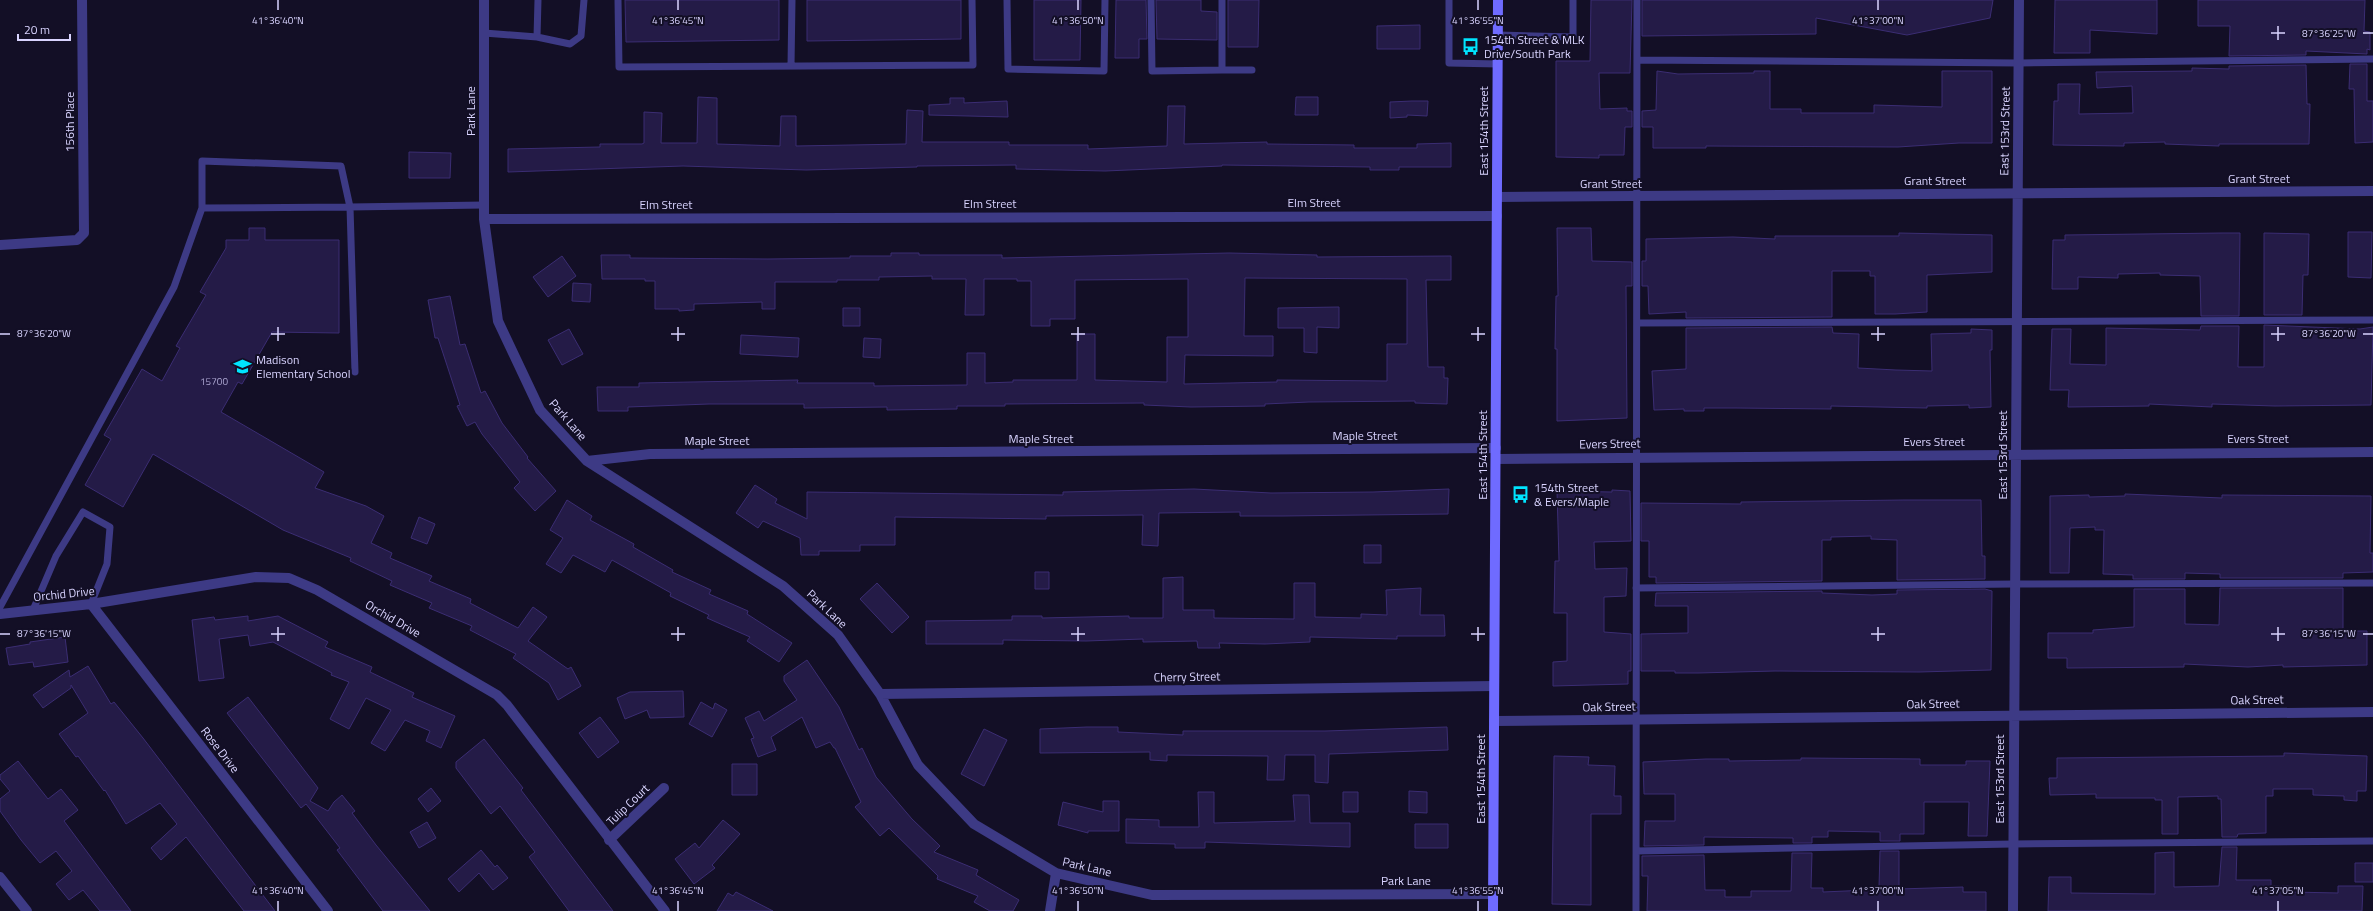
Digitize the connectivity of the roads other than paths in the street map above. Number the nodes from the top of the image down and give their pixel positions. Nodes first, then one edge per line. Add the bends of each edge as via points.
1 (82, 0) edge
2 (484, 0) edge
3 (538, 0) edge
4 (584, 0) edge
5 (618, 0) edge
6 (792, 0) edge
7 (972, 0) edge
8 (1007, 0) edge
9 (1105, 0) edge
10 (1151, 0) edge
11 (1222, 0) edge
12 (1449, 0) edge
13 (1498, 0) edge
14 (1573, 0) edge
15 (1637, 0) edge
16 (2019, 0) edge
17 (484, 33) junction
18 (1498, 35) junction
19 (537, 37) junction
20 (2373, 59) edge
21 (1637, 60) junction
22 (2019, 63) junction
23 (1498, 64) junction
24 (791, 66) junction
25 (1222, 70) junction
26 (1252, 70) dead end
27 (2373, 191) edge
28 (2018, 194) junction
29 (1637, 196) junction
30 (1497, 197) junction
31 (484, 204) junction
32 (350, 207) junction
33 (202, 208) junction
34 (1497, 216) junction
35 (484, 219) junction
36 (0, 245) edge
37 (2373, 320) edge
38 (1637, 323) junction
39 (2017, 323) junction
40 (355, 372) dead end
41 (2373, 452) edge
42 (1496, 453) junction
43 (2016, 454) junction
44 (1637, 457) junction
45 (587, 461) junction
46 (2373, 583) edge
47 (2015, 584) junction
48 (1636, 588) junction
49 (91, 604) junction
50 (0, 607) edge
51 (33, 610) junction
52 (0, 614) edge
53 (1494, 686) junction
54 (880, 694) junction
55 (2373, 712) edge
56 (2014, 716) junction
57 (1636, 720) junction
58 (1494, 721) junction
59 (664, 788) dead end
60 (609, 840) junction
61 (2373, 841) edge
62 (2013, 844) junction
63 (1636, 851) junction
64 (1056, 873) junction
65 (0, 877) edge
66 (1493, 894) junction
67 (27, 911) edge
68 (328, 911) edge
69 (665, 911) edge
70 (1050, 911) edge
71 (1493, 911) edge
72 (1636, 911) edge
73 (2013, 911) edge

1 - 36 street, 156th Place via 84,233 77,240
2 - 17 street, Park Lane
3 - 19 lane
4 - 19 lane via 581,36 570,44
5 - 24 lane via 619,67
6 - 24 lane
7 - 24 lane via 973,65
8 - 9 lane via 1008,68 1104,71
10 - 25 lane via 1152,71
11 - 25 lane
12 - 23 lane via 1449,63
13 - 18 street, East 154th Street
14 - 18 lane via 1573,37
15 - 21 lane
16 - 22 street, East 153rd Street
17 - 19 lane
17 - 31 street, Park Lane
18 - 23 street, East 154th Street
20 - 22 lane
21 - 22 lane
21 - 29 lane
22 - 28 street, East 153rd Street
23 - 30 street, East 154th Street
25 - 26 lane
27 - 28 street, Grant Street
28 - 29 street, Grant Street
28 - 39 street, East 153rd Street
29 - 30 street, Grant Street
29 - 38 lane
30 - 34 street, East 154th Street
31 - 32 lane
31 - 35 street, Park Lane
32 - 33 lane
32 - 33 lane via 341,166 202,161
32 - 40 lane
33 - 50 lane via 174,287
34 - 35 street, Elm Street
34 - 42 street, East 154th Street
35 - 45 street, Park Lane via 498,321 540,410
37 - 39 lane
38 - 39 lane
38 - 44 lane
39 - 43 street, East 153rd Street
41 - 43 street, Evers Street
42 - 44 street, Evers Street
42 - 45 street, Maple Street via 650,454
42 - 53 street, East 154th Street
43 - 44 street, Evers Street
43 - 47 street, East 153rd Street
44 - 48 lane
45 - 54 street, Park Lane via 783,586 838,635
46 - 47 lane
47 - 48 lane
47 - 56 street, East 153rd Street
48 - 57 lane
49 - 51 street, Orchid Drive
49 - 51 lane via 107,564 110,527 83,512 56,556
49 - 60 street, Orchid Drive via 256,577 289,578 317,590 497,695
49 - 68 street, Rose Drive
51 - 52 street, Orchid Drive
53 - 54 street, Cherry Street
53 - 58 street, East 154th Street
54 - 64 street, Park Lane via 918,765 974,824
55 - 56 street, Oak Street
56 - 57 street, Oak Street
56 - 62 street, East 153rd Street
57 - 58 street, Oak Street
57 - 63 lane
58 - 66 street, East 154th Street
59 - 60 street, Tulip Court
60 - 69 street, Orchid Drive
61 - 62 lane
62 - 63 lane
62 - 73 street, East 153rd Street
63 - 72 lane
64 - 66 street, Park Lane via 1152,895
64 - 70 street
65 - 67 street
66 - 71 street, East 154th Street

